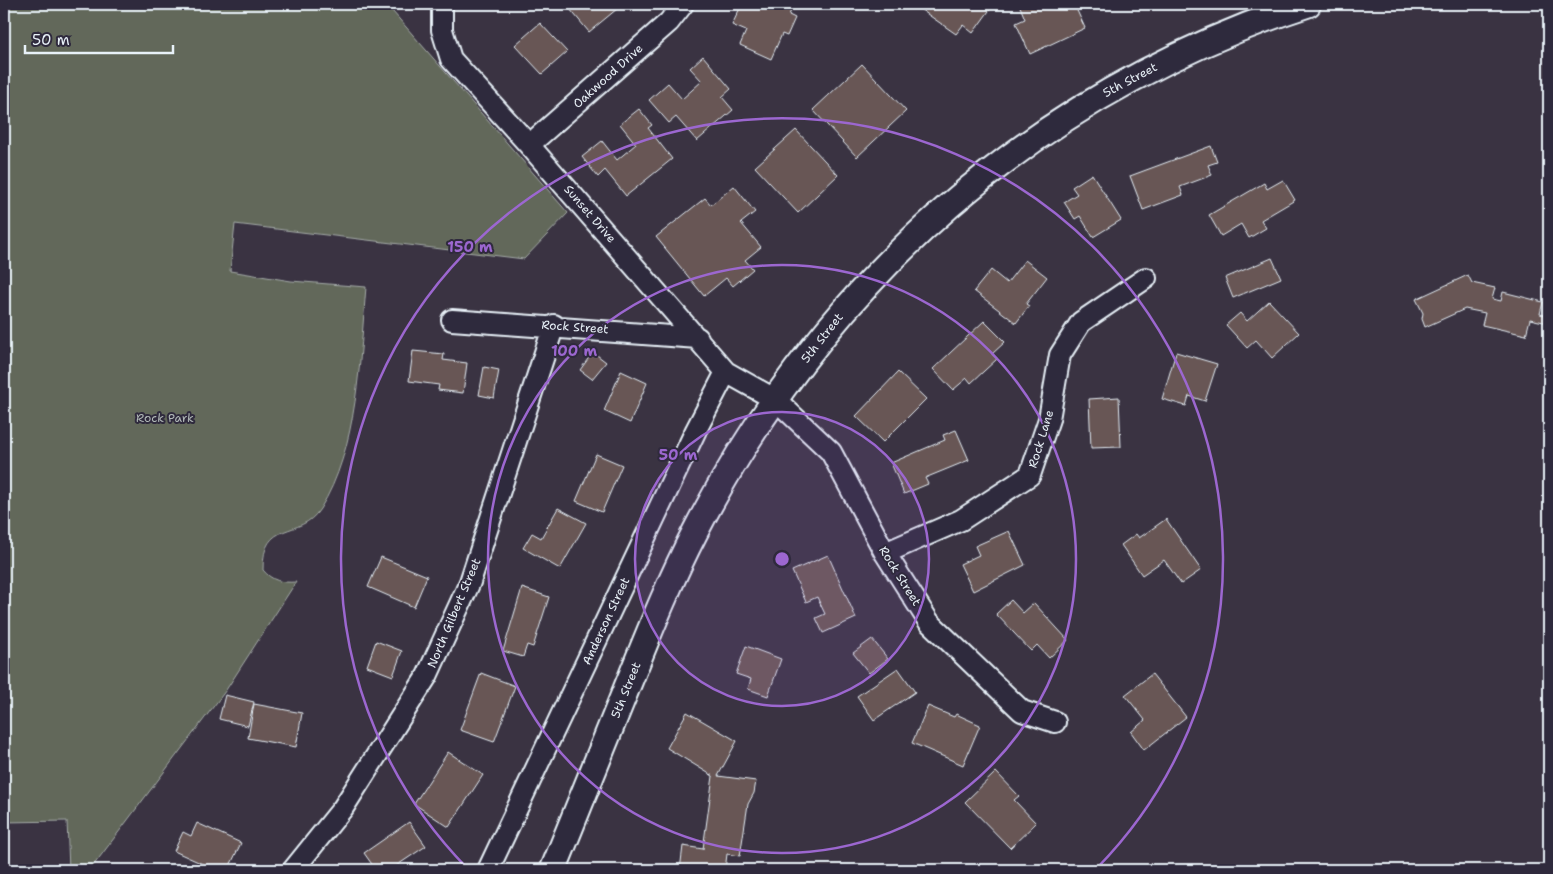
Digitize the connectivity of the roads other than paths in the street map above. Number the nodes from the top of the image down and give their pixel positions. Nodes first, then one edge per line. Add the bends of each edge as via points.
1 (442, 4) edge
2 (683, 4) edge
3 (1308, 4) edge
4 (529, 145) junction
5 (1146, 278) dead end
6 (452, 320) dead end
7 (554, 325) junction
8 (698, 338) junction
9 (726, 372) junction
10 (776, 400) junction
11 (885, 553) junction
12 (1055, 722) dead end
13 (293, 870) edge
14 (488, 870) edge
15 (553, 870) edge

1 - 4 street, Sunset Drive via 442,30 451,59
2 - 4 street, Oakwood Drive via 669,22
3 - 10 main road, 5th Street via 1238,30 1149,70 1064,118 1021,148 896,253 830,326
4 - 8 street, Sunset Drive
5 - 11 street, Rock Lane via 1081,322 1060,355 1049,420 1030,475 961,520
6 - 7 street, Rock Street
7 - 8 street, Rock Street
7 - 13 street, North Gilbert Street via 470,582 427,676 343,808
8 - 9 street, Sunset Drive
9 - 10 street, Sunset Drive
9 - 14 street, Anderson Street
10 - 11 street, Rock Street via 831,452
10 - 15 main road, 5th Street via 719,490 674,575
11 - 12 street, Rock Street via 929,622 1022,711

